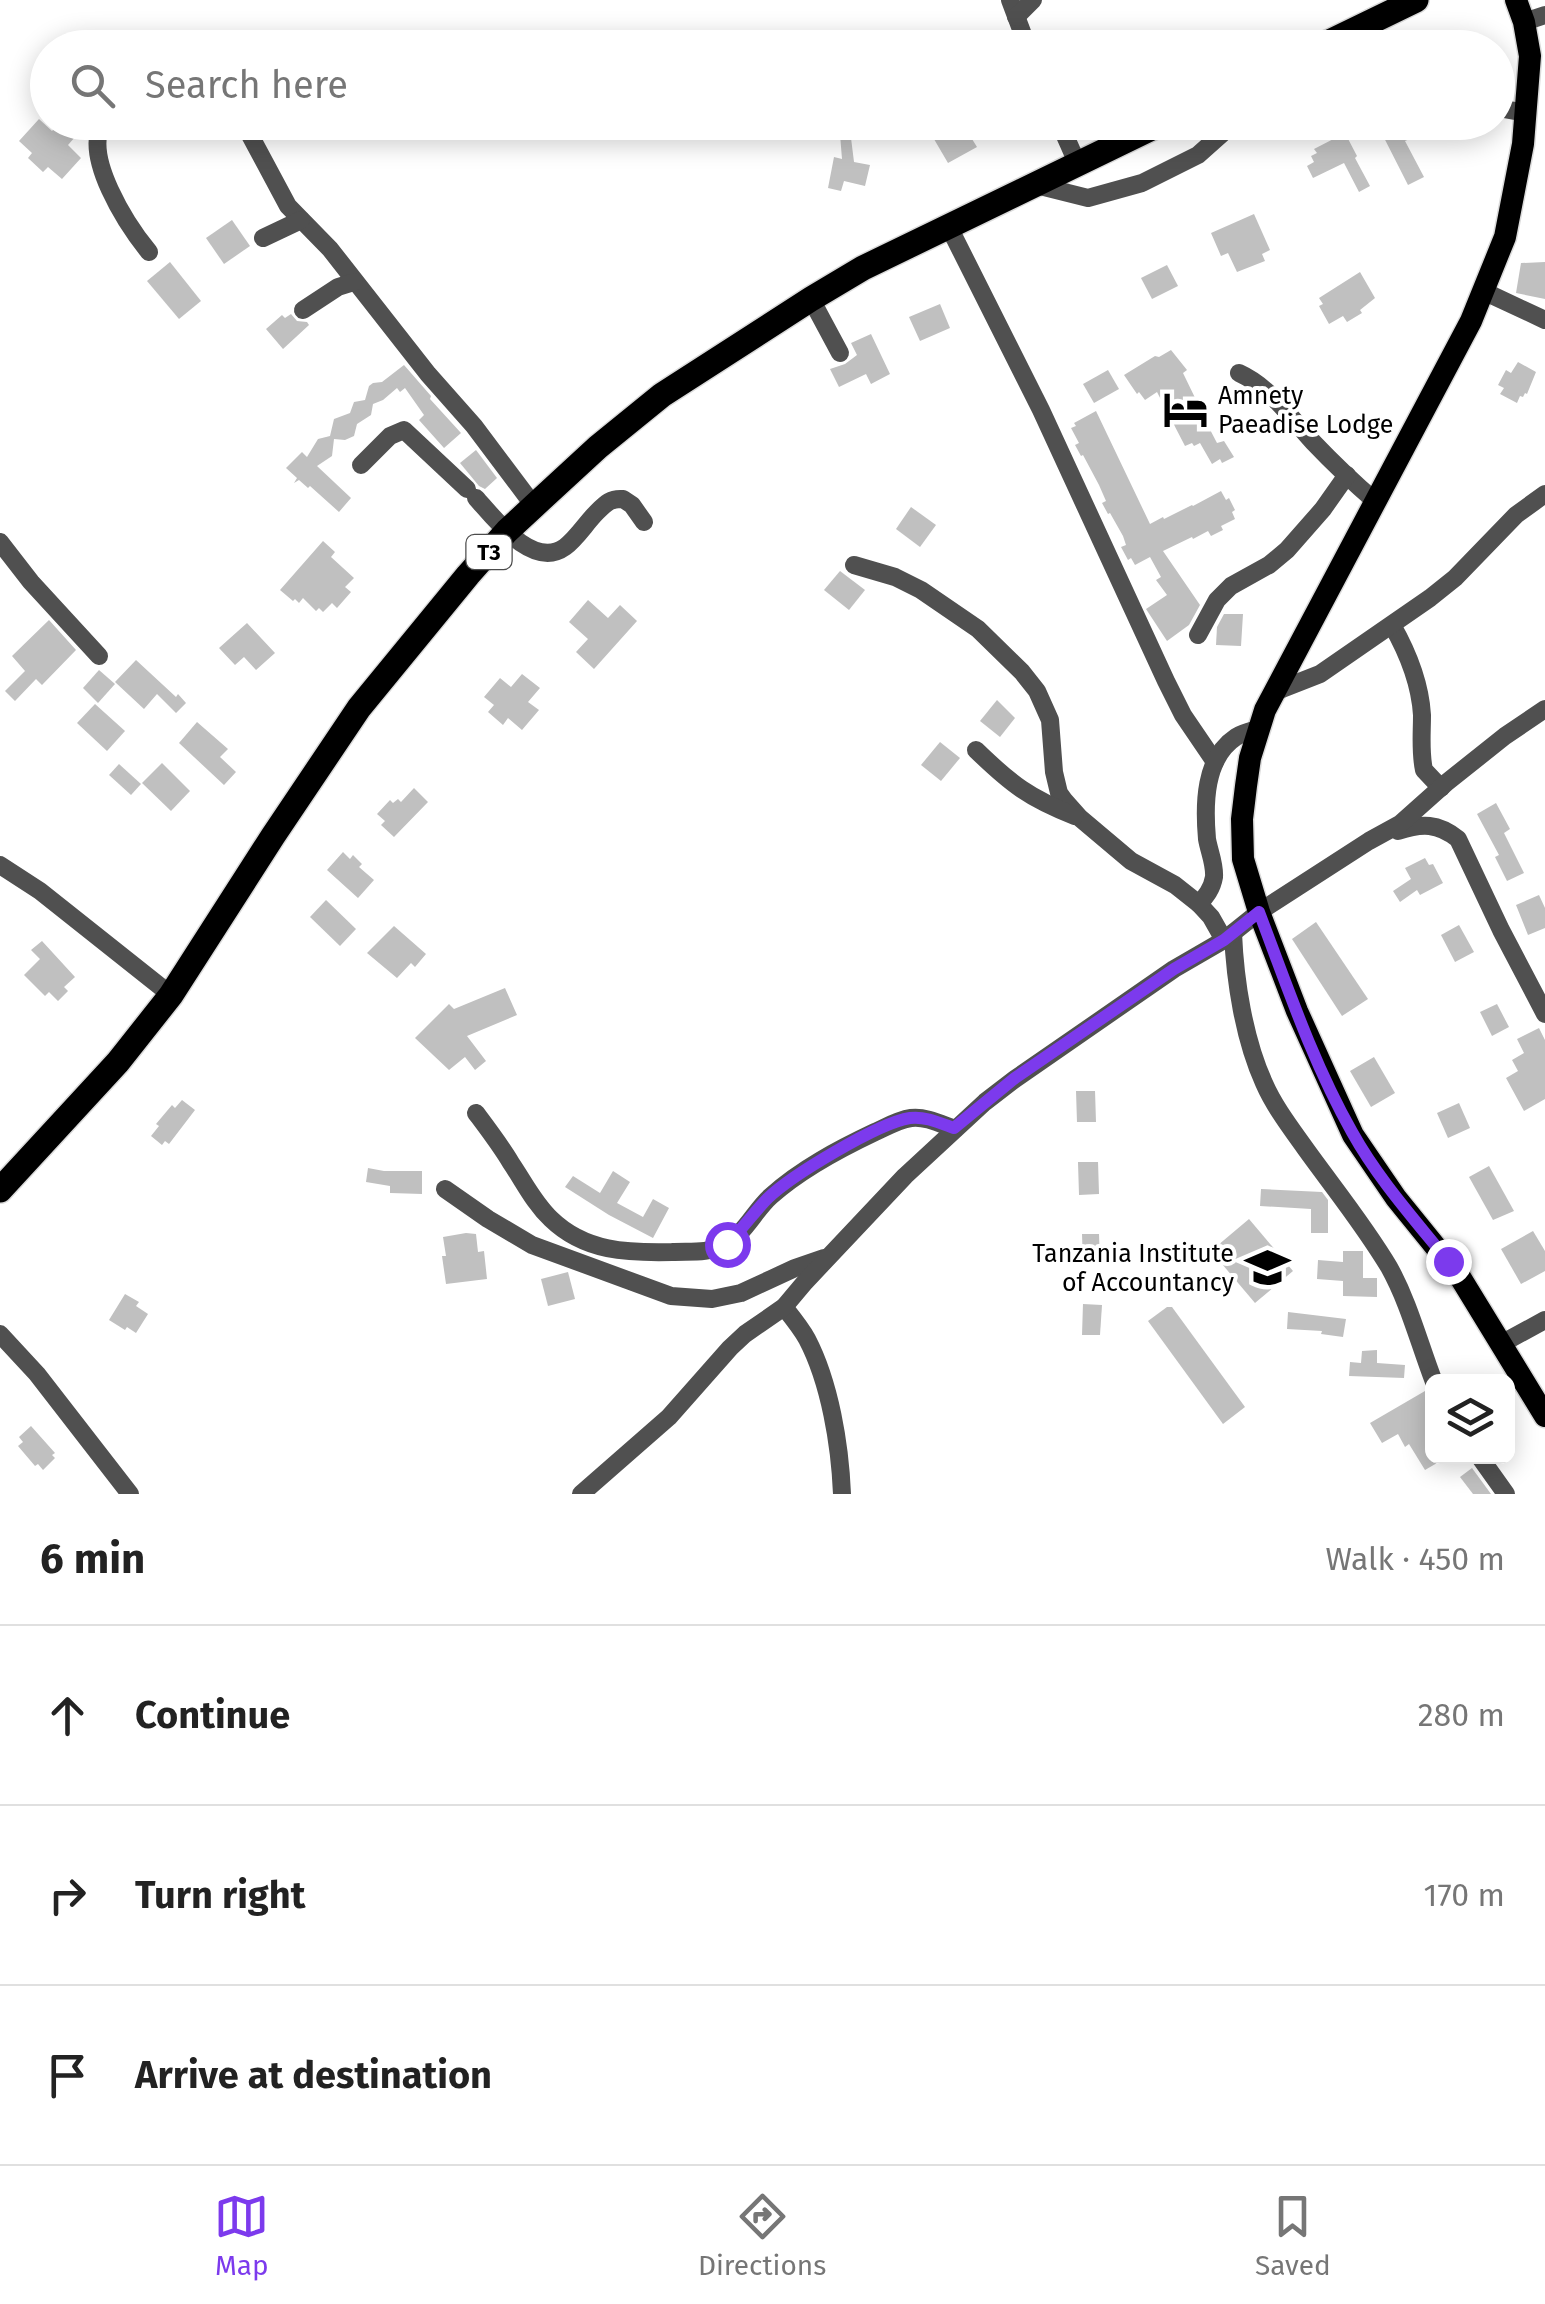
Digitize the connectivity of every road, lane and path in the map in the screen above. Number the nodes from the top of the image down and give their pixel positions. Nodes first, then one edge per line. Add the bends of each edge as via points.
1 (1033, 0) edge
2 (1416, 0) edge
3 (1013, 8) edge
4 (1528, 12) edge
5 (1355, 30) edge
6 (1515, 111) edge
7 (1526, 113) junction
8 (98, 140) edge
9 (252, 140) edge
10 (1067, 140) edge
11 (1128, 140) edge
12 (1215, 140) edge
13 (1078, 165) junction
14 (1036, 186) junction
15 (301, 220) junction
16 (949, 227) junction
17 (263, 238) dead end
18 (149, 252) dead end
19 (354, 282) junction
20 (1483, 291) junction
21 (811, 298) junction
22 (303, 310) dead end
23 (1545, 320) edge
24 (840, 352) dead end
25 (1239, 373) dead end
26 (361, 465) dead end
27 (1347, 474) junction
28 (1545, 494) edge
29 (1376, 502) junction
30 (534, 506) junction
31 (644, 522) dead end
32 (506, 531) junction
33 (0, 542) edge
34 (854, 565) dead end
35 (1392, 625) junction
36 (1198, 635) dead end
37 (99, 656) dead end
38 (1274, 692) junction
39 (1545, 709) edge
40 (1258, 729) junction
41 (976, 750) dead end
42 (1215, 762) junction
43 (1441, 788) junction
44 (1080, 818) junction
45 (1369, 840) junction
46 (0, 865) edge
47 (1199, 904) junction
48 (1259, 912) junction
49 (1228, 936) junction
50 (171, 995) junction
51 (1545, 1014) edge
52 (476, 1113) dead end
53 (954, 1128) junction
54 (445, 1189) dead end
55 (0, 1190) edge
56 (829, 1257) junction
57 (784, 1307) junction
58 (1545, 1320) edge
59 (0, 1334) edge
60 (1501, 1344) junction
61 (1431, 1374) edge
62 (1545, 1416) edge
63 (1484, 1464) edge
64 (596, 1487) edge
65 (130, 1494) edge
66 (580, 1494) edge
67 (842, 1494) edge
68 (1506, 1494) edge

1 - 3 street
2 - 5 highway
4 - 7 main road
6 - 7 street
7 - 20 main road via 1505,237
8 - 18 street via 106,180
9 - 15 street
10 - 13 street
11 - 13 highway, T3
12 - 14 street via 1142,183 1088,198
13 - 14 highway, T3
14 - 16 highway, T3
15 - 17 street
15 - 19 street
16 - 21 highway, T3
16 - 42 street via 1166,682
19 - 22 street
19 - 30 street
20 - 23 street
20 - 29 main road
21 - 24 street
21 - 30 highway, T3 via 662,395
25 - 27 street via 1270,395
26 - 32 street via 404,430
27 - 29 street
27 - 36 street via 1287,550 1217,600
28 - 35 street via 1516,514 1455,578
29 - 38 main road
30 - 32 highway, T3
31 - 32 street via 624,499 609,500 569,544 548,554
32 - 50 highway, T3 via 358,708
33 - 37 street
34 - 44 street via 920,590 978,629 1022,672 1050,720 1059,794
35 - 38 street via 1320,674
35 - 43 street via 1420,698 1424,770
38 - 40 main road
39 - 43 street
40 - 42 street via 1236,737
40 - 48 main road via 1242,820 1244,859
41 - 44 street via 1032,798
42 - 47 street via 1206,793 1214,881
43 - 45 street via 1400,824
44 - 47 street
45 - 48 street
45 - 51 street via 1432,824 1458,839
46 - 50 street
47 - 49 street
48 - 49 street
48 - 60 main road via 1353,1135 1460,1277
49 - 53 street via 1015,1078
49 - 61 street via 1265,1086 1387,1264
50 - 55 highway, T3
52 - 53 street via 535,1200 570,1234 607,1249 648,1254 727,1244 787,1182 900,1121 927,1119
53 - 56 street
54 - 56 street via 532,1245 671,1296 712,1299 741,1292
56 - 57 street
57 - 64 street via 730,1348
57 - 67 street via 805,1334 822,1379
58 - 60 street
59 - 65 street
60 - 62 main road
63 - 68 street
64 - 66 street

